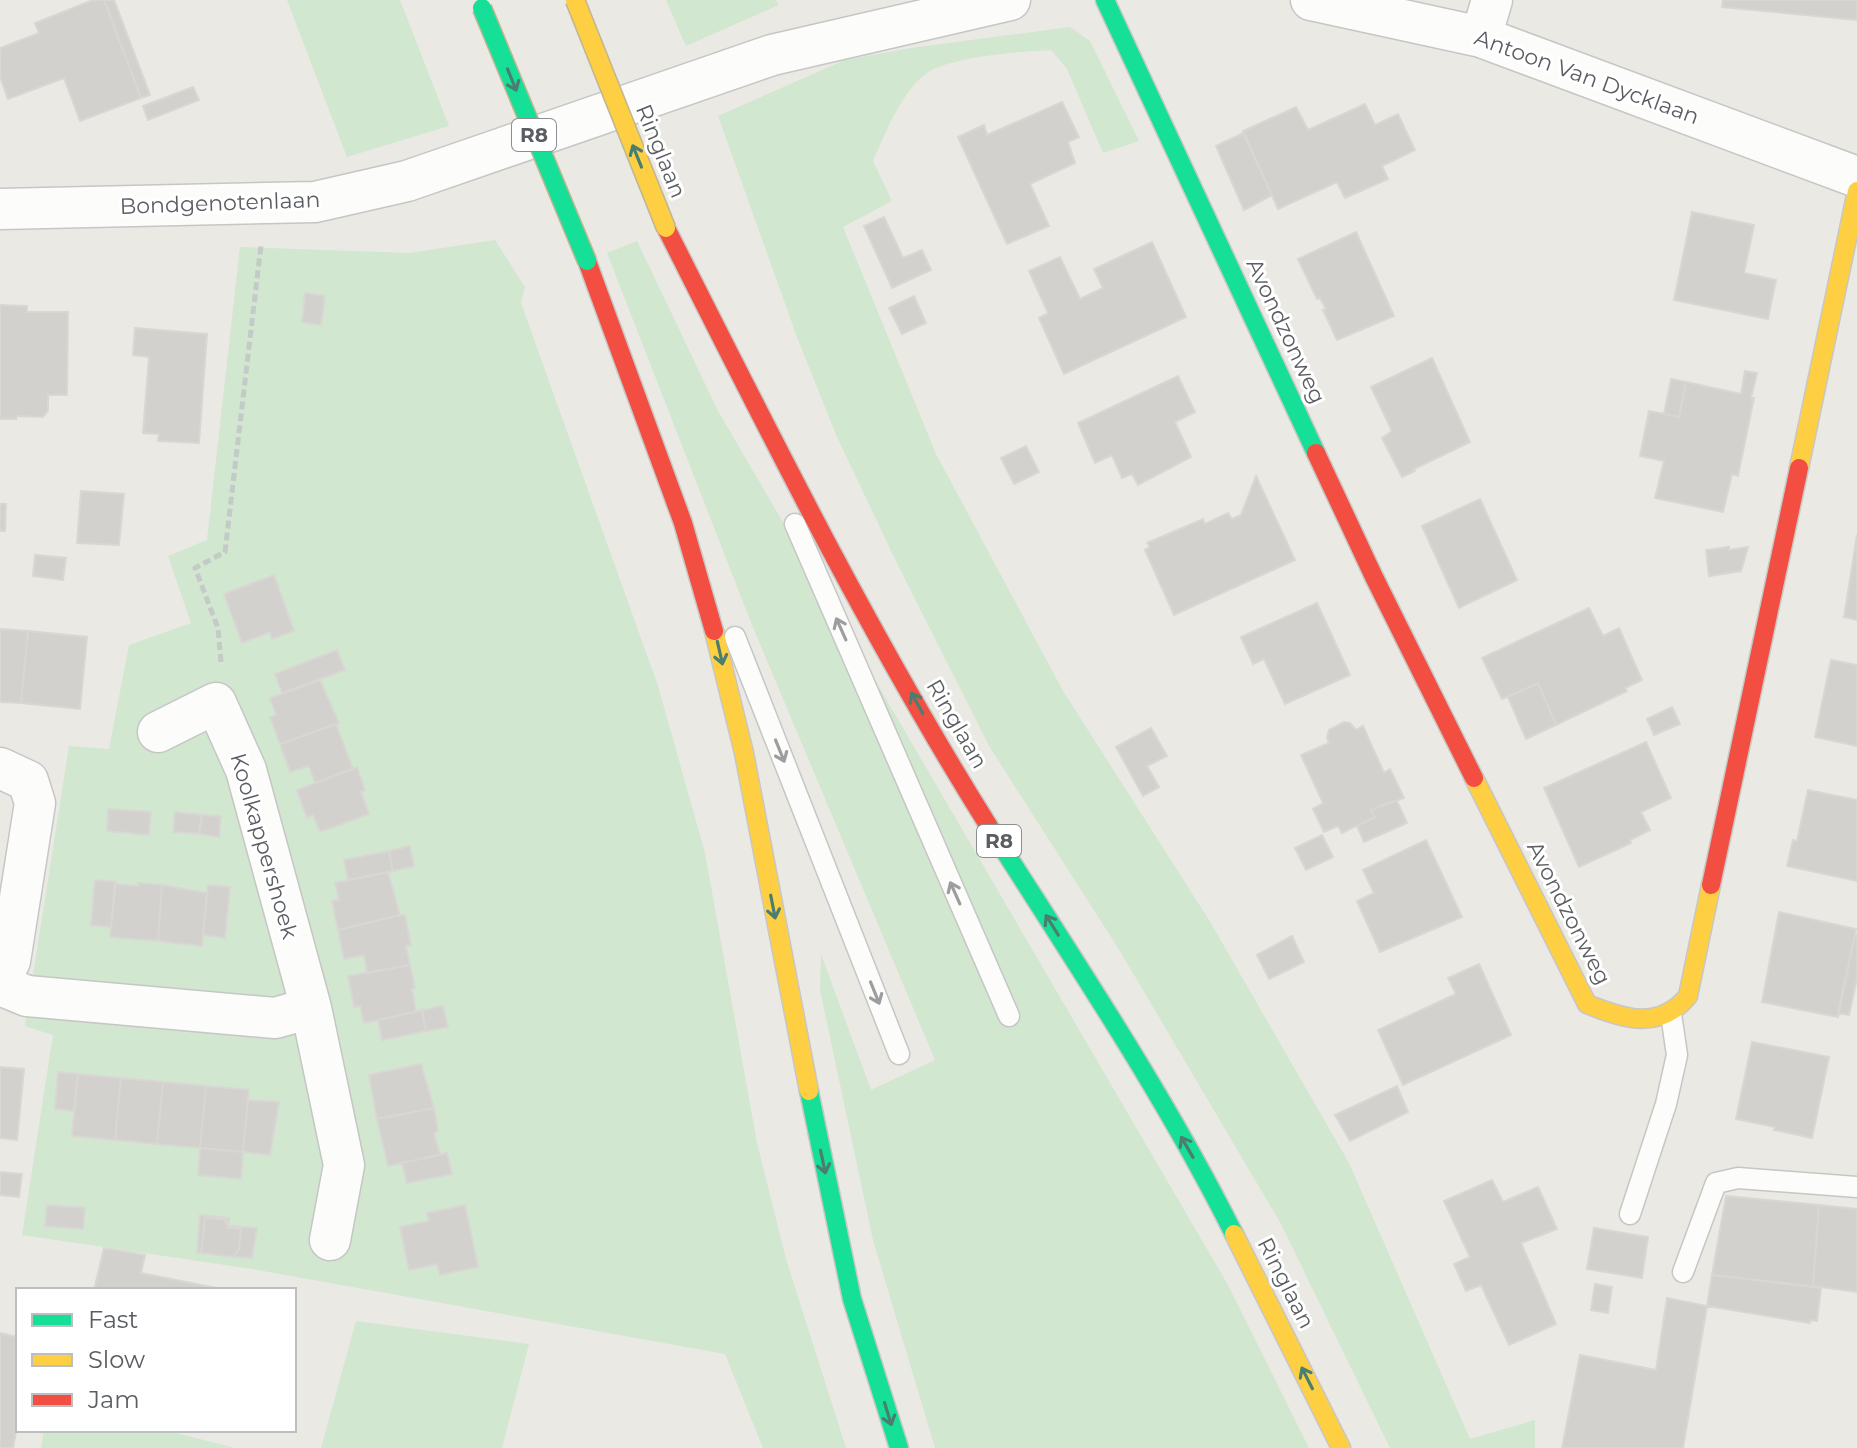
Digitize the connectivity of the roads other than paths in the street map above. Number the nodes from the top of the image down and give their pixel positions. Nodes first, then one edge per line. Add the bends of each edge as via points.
1 (575, 0) edge
2 (1010, 0) edge
3 (1105, 0) edge
4 (1311, 0) edge
5 (480, 4) edge
6 (1486, 18) edge
7 (1857, 177) edge
8 (1857, 191) edge
9 (0, 209) edge
10 (666, 228) junction
11 (587, 261) junction
12 (158, 732) dead end
13 (0, 768) edge
14 (0, 982) edge
15 (311, 1008) junction
16 (1671, 1014) junction
17 (1009, 1016) dead end
18 (899, 1054) dead end
19 (1857, 1187) edge
20 (1630, 1214) dead end
21 (330, 1240) dead end
22 (1683, 1272) dead end
23 (899, 1448) edge
24 (1341, 1448) edge

10 -> 1 main road, Ringlaan / R8, bridge
2 - 9 street, Bondgenotenlaan via 772,55 407,181 315,202
3 - 16 main road, Avondzonweg via 1374,577 1587,1004 1619,1018
4 - 6 street, Antoon Van Dycklaan
5 -> 11 main road, R8, bridge
6 - 7 street, Antoon Van Dycklaan
8 - 16 main road via 1688,996
17 -> 10 lane
24 -> 10 main road, Ringlaan / R8 via 1210,1186 946,757 792,478
11 -> 18 lane
11 -> 23 main road, R8 via 683,523 716,637 744,753 852,1299
12 - 15 street, Koolkappershoek via 216,703 246,770
13 - 14 street via 28,781 35,803 10,961
14 - 15 street via 27,996 275,1018
15 - 21 street, Koolkappershoek via 344,1165
16 - 20 lane via 1677,1055
19 - 22 lane via 1738,1178 1716,1183

